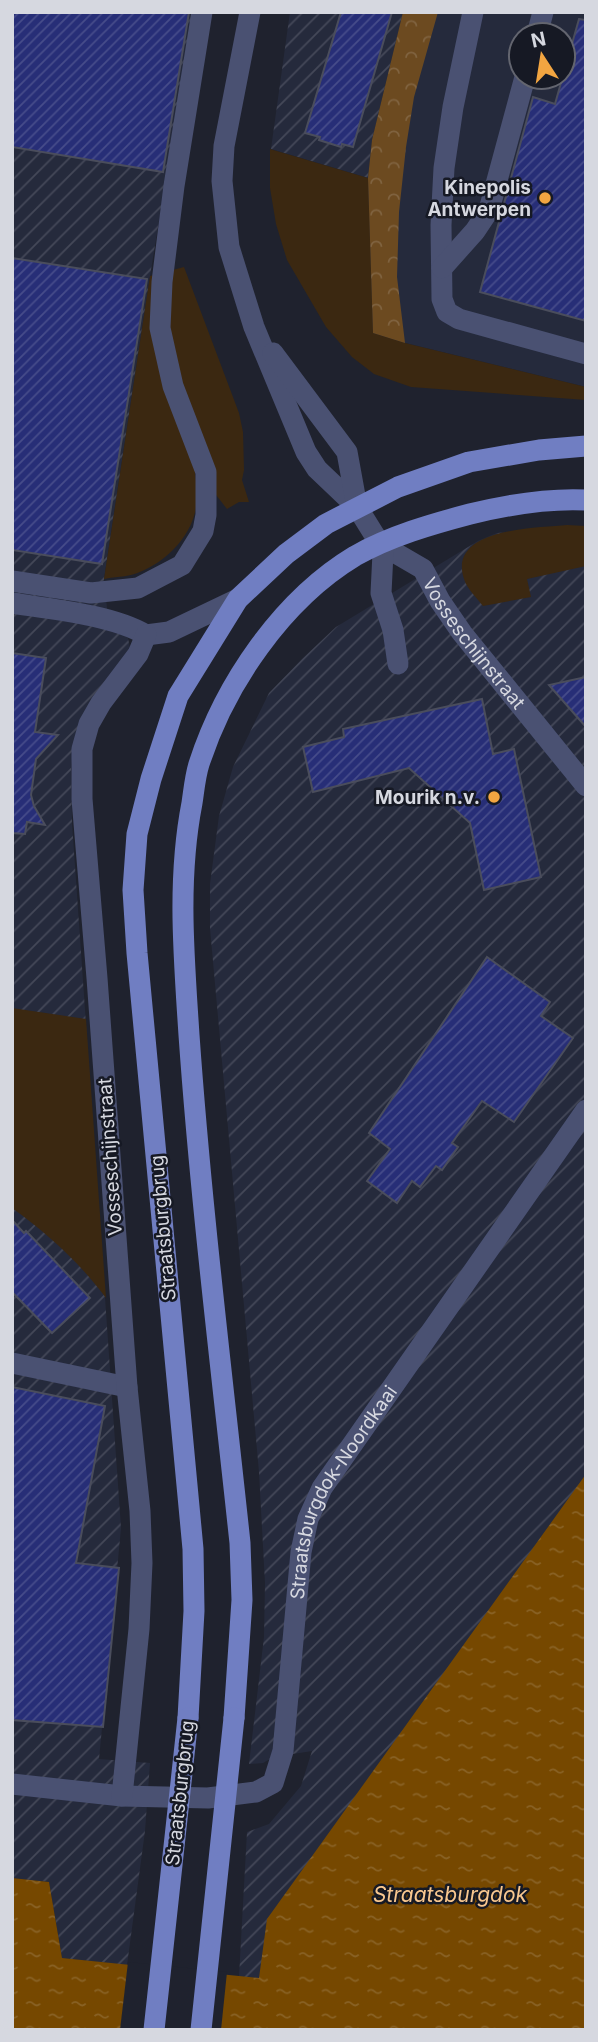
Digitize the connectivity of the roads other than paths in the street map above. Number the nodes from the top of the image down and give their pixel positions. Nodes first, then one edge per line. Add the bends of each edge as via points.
1 (202, 12) edge
2 (250, 12) edge
3 (473, 12) edge
4 (521, 91) edge
5 (442, 268) junction
6 (254, 327) junction
7 (586, 354) edge
8 (586, 446) edge
9 (586, 500) edge
10 (357, 508) junction
11 (380, 544) junction
12 (12, 581) edge
13 (238, 599) junction
14 (12, 603) edge
15 (146, 635) junction
16 (398, 664) dead end
17 (586, 786) edge
18 (586, 1110) edge
19 (12, 1363) edge
20 (127, 1387) junction
21 (12, 1784) edge
22 (122, 1796) junction
23 (154, 2030) edge
24 (201, 2030) edge

1 - 12 street via 174,186 160,328 173,386 206,472 203,531 182,565 138,587 91,593
2 - 6 street, Vosseschijnstraat via 224,146 222,181 229,247
3 - 5 street via 444,168
4 - 5 street via 489,210
5 - 7 street via 442,299 447,312
6 - 10 street, Vosseschijnstraat via 306,452
6 - 10 street, Vosseschijnstraat via 347,452
8 - 10 main road, Straatsburgbrug via 469,462 398,487
9 - 11 main road via 494,509 445,520
10 - 11 street, Vosseschijnstraat
10 - 13 main road, Straatsburgbrug via 286,554
11 - 16 street via 381,593
11 - 17 street, Vosseschijnstraat via 423,569 462,633
11 - 24 main road, bridge via 313,587 251,658 198,766 182,870 195,1121 240,1543 242,1600
13 - 15 street via 169,632
13 - 23 main road, Straatsburgbrug, bridge via 178,696 137,834 133,890 194,1598 188,1718
14 - 15 street via 107,620
15 - 20 street, Vosseschijnstraat via 138,654 89,724 82,749 82,799
18 - 22 street, Straatsburgdok-Noordkaai via 322,1488 307,1519 300,1552 283,1751 273,1783 256,1792 208,1798
19 - 20 street
20 - 22 street, Vosseschijnstraat via 142,1563
21 - 22 street

